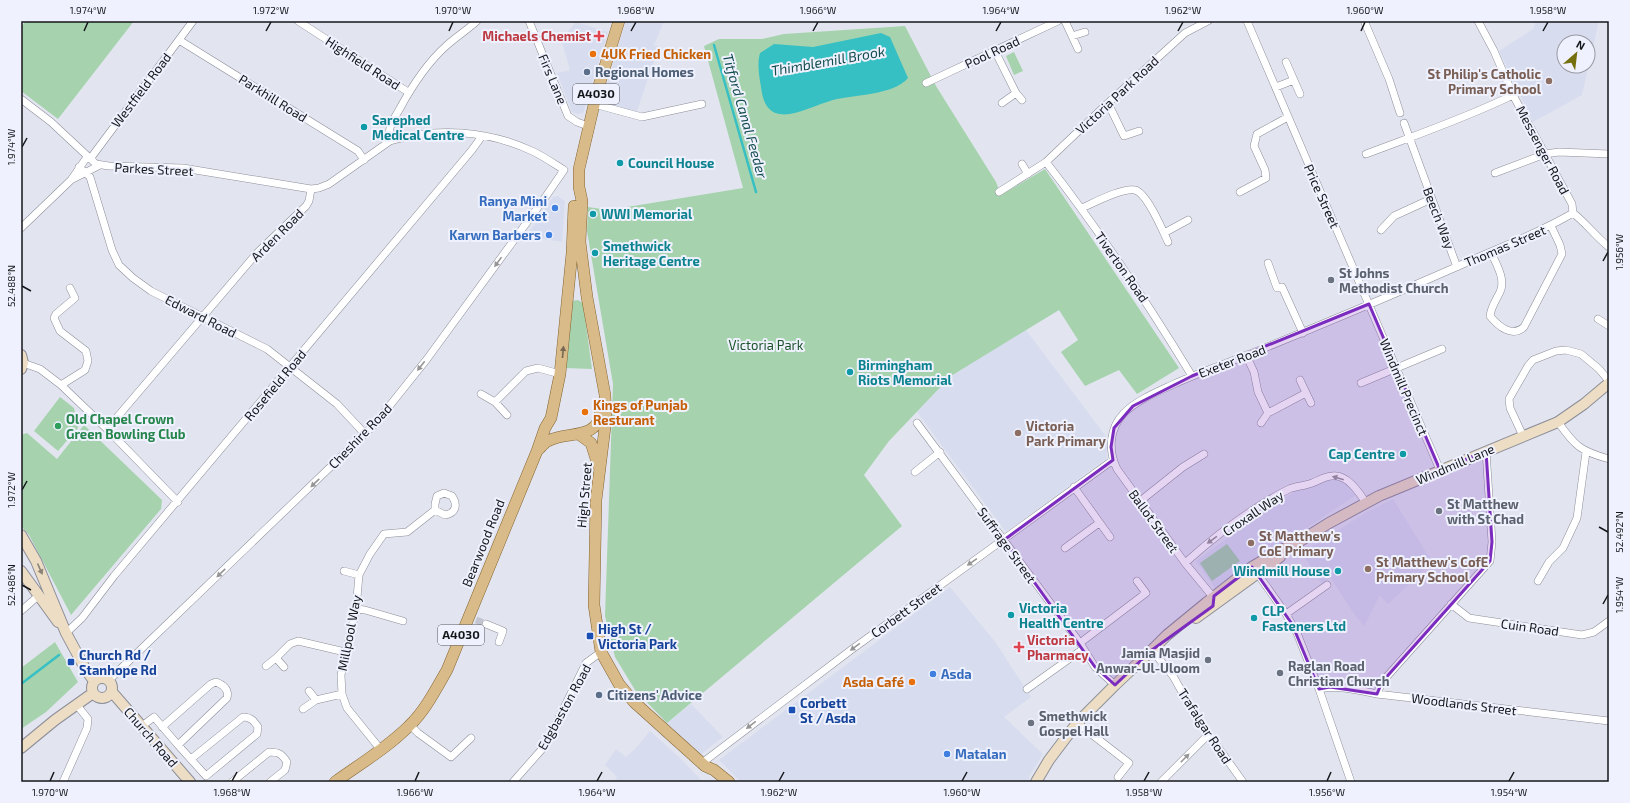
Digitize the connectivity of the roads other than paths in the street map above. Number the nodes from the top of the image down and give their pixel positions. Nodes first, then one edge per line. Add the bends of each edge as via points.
1 (193, 21) edge
2 (298, 21) edge
3 (477, 21) edge
4 (529, 21) edge
5 (619, 21) edge
6 (1058, 21) edge
7 (1065, 21) edge
8 (1208, 21) edge
9 (1248, 21) edge
10 (1478, 21) edge
11 (1366, 22) edge
12 (1085, 32) dead end
13 (1072, 36) junction
14 (179, 40) junction
15 (1078, 49) dead end
16 (995, 51) junction
17 (1286, 62) dead end
18 (1294, 80) junction
19 (926, 83) dead end
20 (1276, 87) junction
21 (408, 92) junction
22 (1016, 94) junction
23 (1300, 94) dead end
24 (1513, 94) junction
25 (21, 99) edge
26 (1022, 100) dead end
27 (1108, 102) junction
28 (1002, 103) dead end
29 (594, 104) junction
30 (702, 104) dead end
31 (1400, 113) dead end
32 (1288, 117) junction
33 (1404, 123) dead end
34 (588, 126) junction
35 (1139, 131) dead end
36 (482, 136) junction
37 (1409, 137) junction
38 (390, 141) junction
39 (1366, 154) dead end
40 (1545, 154) junction
41 (1609, 154) edge
42 (88, 158) junction
43 (364, 160) junction
44 (1502, 161) dead end
45 (1046, 162) junction
46 (1022, 164) dead end
47 (100, 165) junction
48 (79, 167) junction
49 (579, 169) junction
50 (1505, 169) junction
51 (564, 170) junction
52 (85, 173) junction
53 (1495, 173) dead end
54 (1028, 174) junction
55 (71, 180) junction
56 (579, 187) junction
57 (311, 188) junction
58 (1000, 192) dead end
59 (1240, 192) dead end
60 (1431, 199) junction
61 (1082, 208) junction
62 (1573, 213) junction
63 (1188, 220) dead end
64 (1551, 226) junction
65 (21, 228) edge
66 (1380, 230) dead end
67 (1164, 233) junction
68 (1168, 242) dead end
69 (1609, 247) edge
70 (1491, 252) junction
71 (1268, 263) dead end
72 (1457, 267) junction
73 (583, 269) junction
74 (570, 270) junction
75 (70, 288) dead end
76 (587, 297) junction
77 (568, 302) junction
78 (1369, 304) junction
79 (204, 317) junction
80 (1598, 319) dead end
81 (1608, 324) edge
82 (1304, 333) junction
83 (1442, 349) dead end
84 (1246, 355) junction
85 (22, 363) edge
86 (290, 367) junction
87 (600, 368) junction
88 (1395, 368) junction
89 (560, 374) junction
90 (1192, 376) junction
91 (1300, 380) dead end
92 (1609, 382) edge
93 (1361, 383) dead end
94 (61, 385) junction
95 (1306, 393) junction
96 (481, 394) dead end
97 (495, 402) junction
98 (1311, 402) dead end
99 (1268, 413) junction
100 (507, 415) dead end
101 (551, 418) junction
102 (1558, 422) junction
103 (917, 423) dead end
104 (1261, 423) dead end
105 (107, 429) junction
106 (365, 434) junction
107 (580, 435) junction
108 (1523, 436) junction
109 (562, 437) junction
110 (1112, 438) joint
111 (537, 451) junction
112 (1486, 451) junction
113 (940, 452) junction
114 (1586, 452) junction
115 (1204, 454) dead end
116 (1609, 459) edge
117 (1113, 460) junction
118 (1440, 470) junction
119 (599, 471) junction
120 (915, 472) dead end
121 (1074, 487) junction
122 (178, 502) junction
123 (1139, 502) junction
124 (1366, 503) junction
125 (436, 510) dead end
126 (1099, 523) junction
127 (21, 535) edge
128 (1110, 537) dead end
129 (1004, 540) junction
130 (1065, 548) dead end
131 (1185, 563) junction
132 (1255, 570) junction
133 (21, 571) edge
134 (344, 571) dead end
135 (359, 575) junction
136 (1137, 581) dead end
137 (1538, 581) dead end
138 (1327, 585) dead end
139 (38, 596) junction
140 (1213, 602) junction
141 (1451, 604) junction
142 (356, 609) junction
143 (21, 611) edge
144 (1286, 614) junction
145 (403, 621) dead end
146 (1609, 621) edge
147 (486, 624) tunnel mouth
148 (66, 633) junction
149 (500, 642) dead end
150 (1082, 646) junction
151 (1152, 650) junction
152 (345, 652) junction
153 (601, 652) junction
154 (276, 658) junction
155 (266, 666) dead end
156 (284, 667) dead end
157 (109, 680) junction
158 (94, 681) junction
159 (1115, 685) junction
160 (1027, 689) dead end
161 (1319, 689) junction
162 (309, 691) dead end
163 (112, 692) junction
164 (93, 693) junction
165 (342, 694) junction
166 (1377, 694) junction
167 (316, 700) junction
168 (76, 704) junction
169 (303, 709) dead end
170 (1609, 721) edge
171 (1077, 723) junction
172 (410, 725) junction
173 (142, 726) junction
174 (162, 727) junction
175 (1209, 734) junction
176 (471, 738) dead end
177 (178, 745) junction
178 (21, 748) edge
179 (381, 750) junction
180 (191, 759) junction
181 (704, 764) junction
182 (1118, 777) dead end
183 (208, 779) edge
184 (63, 782) edge
185 (190, 782) edge
186 (232, 782) edge
187 (270, 782) edge
188 (335, 782) edge
189 (513, 782) edge
190 (717, 782) edge
191 (729, 782) edge
192 (1036, 782) edge
193 (1161, 782) edge
194 (1243, 782) edge
195 (1351, 782) edge

1 - 14 street, Westfield Road
2 - 21 street, Highfield Road
3 - 21 street via 446,46
4 - 34 street, Firs Lane via 568,116
5 - 29 main road, High Street / A4030
6 - 16 street, Pool Road
7 - 13 street
8 - 27 street, Victoria Park Road via 1185,33
9 - 20 street, Price Street
10 - 24 street, Messenger Road
11 - 31 street
12 - 13 street
13 - 15 street
14 - 42 street, Westfield Road
14 - 43 street, Parkhill Road via 358,151
16 - 19 street, Pool Road
16 - 22 street
17 - 18 street
18 - 20 street
18 - 23 street
20 - 32 street, Price Street
21 - 38 street via 390,126
22 - 26 street
22 - 28 street
24 - 37 street via 1481,111
24 - 40 street, Messenger Road
25 - 42 street, Parkes Street via 51,122
27 - 35 street via 1124,136
27 - 45 street, Victoria Park Road
29 - 30 street via 642,117
29 - 34 main road, High Street / A4030
32 - 59 street via 1257,134 1254,146 1266,178
32 - 78 street, Price Street
33 - 37 street, Beech Way
34 - 49 main road, High Street / A4030
36 - 38 street via 434,132 409,135
36 - 51 street via 531,151
36 - 86 street, Rosefield Road
37 - 39 street
37 - 60 street, Beech Way
38 - 43 street
40 - 41 street
40 - 50 street
40 - 62 street, Messenger Road via 1572,204
42 - 47 street, Parkes Street
42 - 48 street, Westfield Road
43 - 57 street via 329,184
44 - 50 street
45 - 54 street, Victoria Park Road
45 - 61 street, Tiverton Road
46 - 54 street
47 - 52 street
47 - 57 street, Parkes Street via 183,168
48 - 52 street, Edward Road
48 - 55 street, Westfield Road
49 - 51 street
49 - 56 main road, High Street / A4030
50 - 53 street
51 -> 106 street, Cheshire Road via 427,358
52 - 55 street
52 - 79 street, Edward Road via 90,178 119,265 151,291
54 - 58 street, Victoria Park Road
55 - 65 street
56 - 73 main road, High Street / A4030 via 582,201 580,242
56 - 74 main road, High Street / A4030 via 575,194
57 - 79 street, Arden Road via 306,206 257,254
60 - 66 street via 1394,216
60 - 72 street, Beech Way
61 - 67 street via 1123,191 1135,190 1144,196
61 - 90 street, Tiverton Road via 1150,308
62 - 64 street, Thomas Street
62 - 69 street, Messenger Road
63 - 67 street
64 - 70 street, Thomas Street
64 - 70 street via 1562,254 1520,331 1511,332 1498,326 1490,316 1502,285
67 - 68 street
70 - 72 street, Thomas Street
71 - 82 street via 1278,288 1282,287
72 - 78 street, Thomas Street
73 - 74 main road via 574,267
73 - 76 main road, High Street / A4030
74 - 77 main road, Bearwood Road / A4030
75 - 94 street via 75,298 54,318 60,331 86,351 88,361 85,370
76 - 77 main road via 581,294 574,295
76 - 87 main road, High Street / A4030
89 -> 77 main road, Bearwood Road / A4030
78 - 82 street, Exeter Road
78 - 88 street, Windmill Precinct
79 - 86 street, Edward Road via 268,349
79 - 105 street, Arden Road
80 - 81 street
82 - 84 street, Exeter Road
83 - 88 street
84 - 90 street, Exeter Road
84 - 99 street
85 - 94 street via 40,369
86 - 106 street, Edward Road via 337,404
86 - 122 street, Rosefield Road
87 - 107 main road, A4030 via 600,420 593,428
87 - 119 main road, High Street / A4030 via 606,419
88 - 93 street
88 - 118 street, Windmill Precinct
89 - 97 street via 538,368 526,371
89 - 101 main road, Bearwood Road / A4030
90 - 110 street, Exeter Road via 1152,394 1133,406 1119,420
91 - 95 street
92 - 102 main road, Windmill Lane
92 - 108 street via 1599,369 1581,354 1556,350 1533,360 1509,399 1510,408
94 - 105 street
95 - 98 street
95 - 99 street
96 - 97 street
97 - 100 street
99 - 104 street
101 - 109 main road via 553,428
101 - 111 main road, Bearwood Road / A4030
102 - 108 main road, Windmill Lane
102 - 114 street via 1569,438
103 - 113 street, Suffrage Street
105 - 122 street
106 -> 157 street, Cheshire Road
107 - 109 main road, A4030
107 - 119 main road, A4030 via 591,443
108 - 112 main road, Windmill Lane
109 - 111 main road, A4030 via 547,441
110 - 117 street, Ballot Street
111 - 172 main road, Bearwood Road / A4030 via 472,619 447,670 428,702
112 - 118 main road, Windmill Lane
112 - 141 street via 1492,542 1490,561
113 - 120 street
113 - 129 street, Suffrage Street
114 - 116 street
114 - 137 street via 1576,518 1563,548 1548,562
115 - 123 street via 1183,466
117 - 121 street, Corbett Street
117 - 123 street, Ballot Street via 1116,469
118 - 124 main road, Windmill Lane
119 - 153 main road, High Street / A4030 via 595,515 594,605
121 - 126 street
121 - 129 street, Corbett Street
122 - 148 street, Rosefield Road via 114,576 82,618
123 - 131 street, Ballot Street
124 -> 131 street, Croxall Way via 1347,480 1332,475 1304,486 1290,488 1248,514
124 - 132 main road, Windmill Lane
125 - 135 street, Millpool Way via 407,532 384,534
126 - 128 street
126 - 130 street
127 -> 148 main road via 36,561
129 - 150 street, Suffrage Street
129 -> 181 street, Corbett Street via 844,655
131 - 140 street, Ballot Street
132 - 140 main road, Windmill Lane via 1231,593
132 - 140 main road, Windmill Lane via 1236,579
132 - 144 street
133 - 139 main road
134 - 135 street
135 - 142 street, Millpool Way
136 - 150 street via 1146,593
138 - 144 street
139 - 143 street
139 - 148 main road
140 - 151 main road, Windmill Lane via 1167,635
141 - 146 street, Cuin Road via 1469,618 1582,635 1594,632
141 - 166 street via 1382,682
142 - 145 street
142 - 152 street, Millpool Way
144 - 161 street via 1302,645
147 - 149 street via 503,631
148 - 158 main road
150 - 159 street, Suffrage Street via 1095,667
150 - 160 street
151 - 159 main road, Windmill Lane
151 - 175 street, Trafalgar Road via 1173,676
152 - 154 street via 298,641 290,644
152 - 165 street, Millpool Way via 341,675
153 - 181 main road, High Street / A4030 via 619,684 634,702
153 - 189 street, Edgbaston Road via 586,663 550,738
154 - 155 street
154 - 156 street
157 - 158 main road via 100,677
157 - 163 main road
158 - 164 main road
159 - 171 main road, Windmill Lane
161 - 166 street, Woodlands Street via 1330,687
161 - 195 street
162 - 167 street
163 - 164 main road via 104,698
163 - 173 main road, Church Road
164 - 168 main road
165 - 167 street
165 - 179 street, Millpool Way via 347,708
166 - 170 street, Woodlands Street
167 - 169 street
168 - 178 main road
168 - 184 street via 88,719 87,728
171 - 182 street via 1129,763
171 - 192 main road, Windmill Lane
172 - 176 street via 451,757
172 - 179 main road, Bearwood Road / A4030
173 - 174 street via 154,717
173 - 185 main road, Church Road
174 - 177 street
174 - 177 street via 211,684 216,682 225,687 228,698
193 -> 175 street
175 - 194 street, Trafalgar Road
177 - 180 street
179 - 188 main road, Bearwood Road / A4030
180 - 183 street
180 - 183 street via 244,717 254,720 258,727 257,734
181 - 190 main road, High Street / A4030
181 - 191 main road, High Street / A4030
186 - 187 street via 269,752 277,752 287,762 285,770

